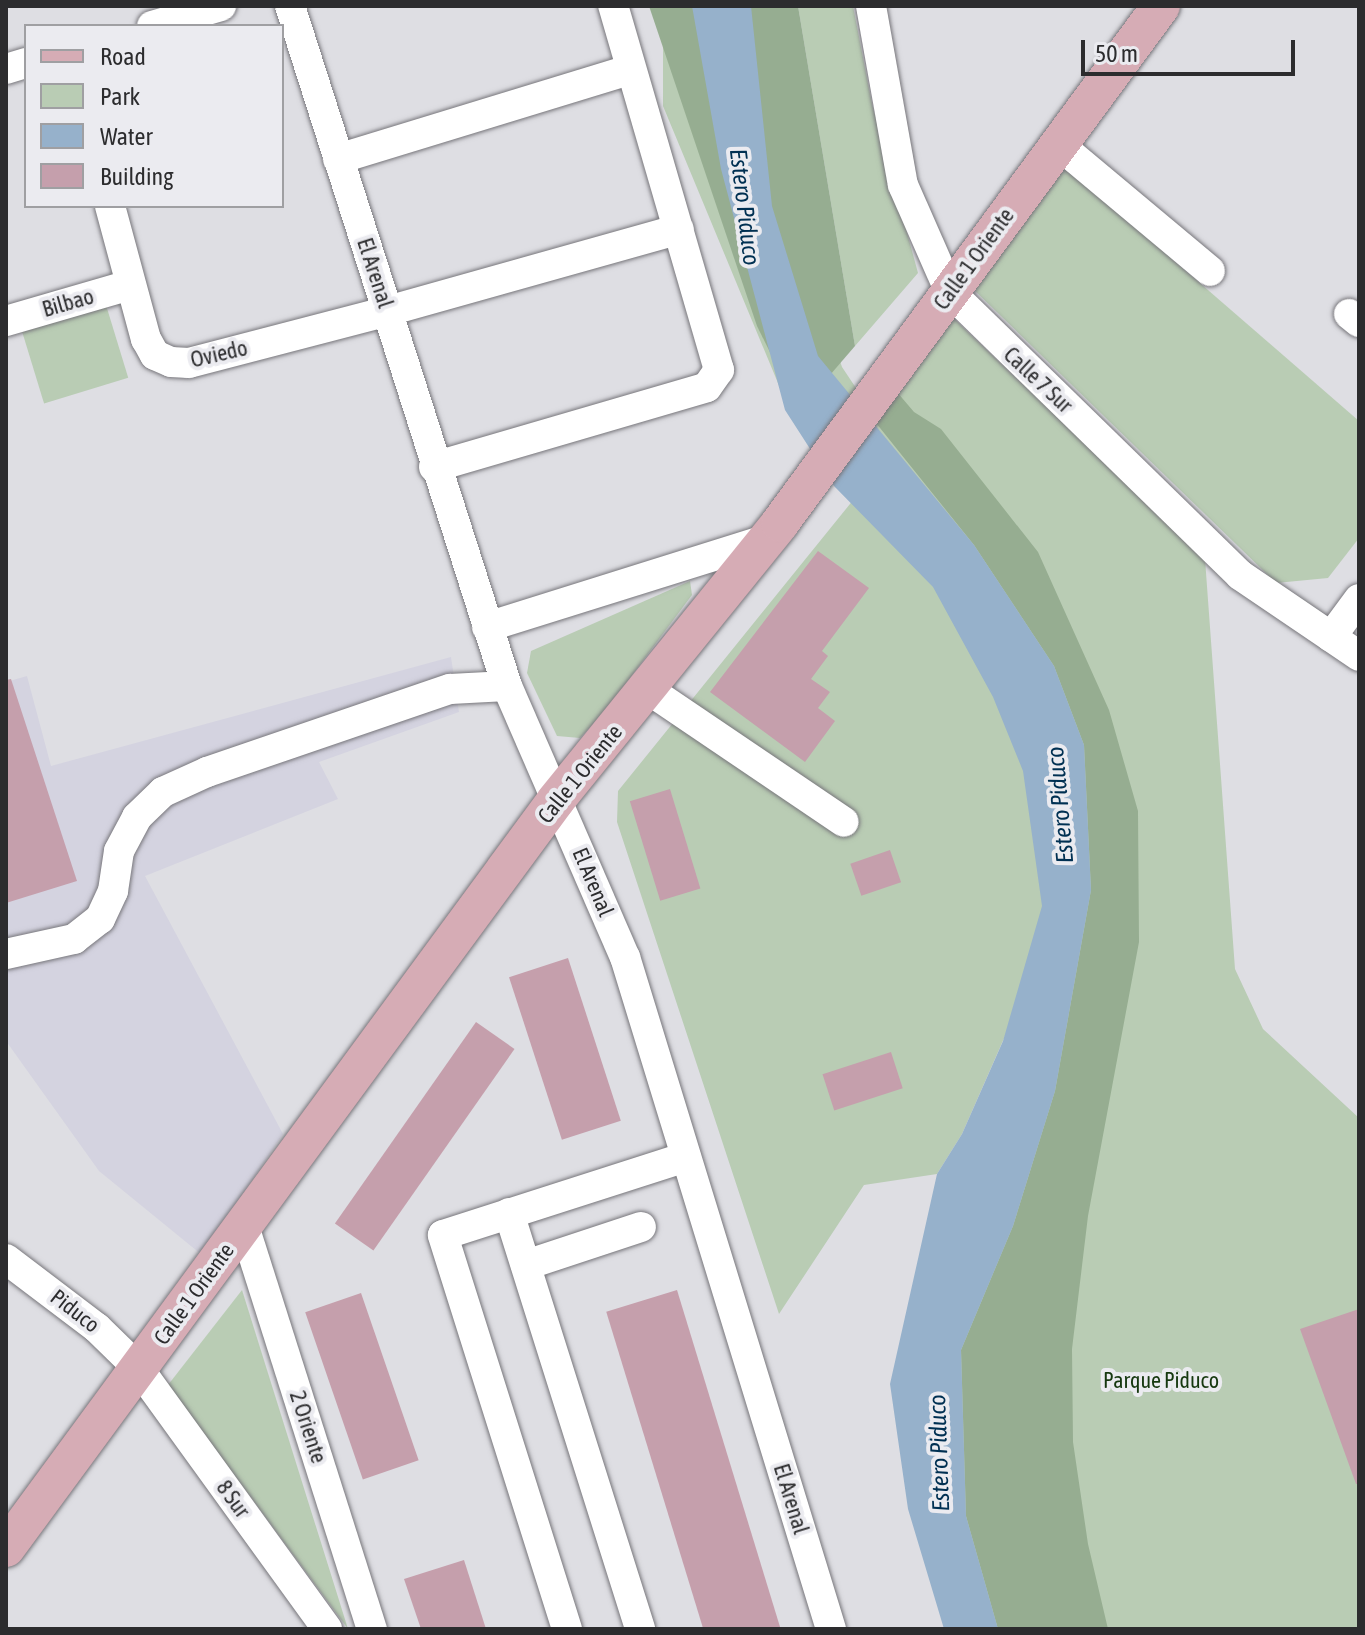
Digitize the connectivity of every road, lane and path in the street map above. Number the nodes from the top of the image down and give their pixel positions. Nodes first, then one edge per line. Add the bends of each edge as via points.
1 (221, 6) edge
2 (290, 6) edge
3 (613, 6) edge
4 (871, 6) edge
5 (1161, 6) edge
6 (159, 24) edge
7 (630, 70) junction
8 (1058, 144) junction
9 (338, 159) junction
10 (111, 208) edge
11 (679, 229) junction
12 (1210, 271) dead end
13 (130, 285) junction
14 (950, 292) junction
15 (388, 311) junction
16 (6, 321) edge
17 (434, 467) junction
18 (768, 539) junction
19 (1359, 599) edge
20 (1331, 637) junction
21 (491, 638) junction
22 (1359, 656) edge
23 (507, 686) junction
24 (450, 689) junction
25 (649, 690) junction
26 (556, 800) junction
27 (844, 822) dead end
28 (6, 954) edge
29 (686, 1157) junction
30 (509, 1213) junction
31 (244, 1226) junction
32 (641, 1227) dead end
33 (6, 1259) edge
34 (526, 1265) junction
35 (139, 1369) junction
36 (6, 1548) edge
37 (327, 1629) edge
38 (372, 1629) edge
39 (567, 1629) edge
40 (640, 1629) edge
41 (831, 1629) edge

1 - 6 street
2 - 9 street, El Arenal
3 - 7 street
4 - 14 street, Calle 7 Sur via 903,185
5 - 8 main road, Calle 1 Oriente
7 - 9 street
7 - 11 street
8 - 12 street
8 - 14 main road, Calle 1 Oriente
9 - 15 street, El Arenal
10 - 13 street, Oviedo
11 - 15 street
11 - 17 street via 719,370 715,380 707,387
13 - 15 street, Oviedo via 146,339 155,355 171,362 189,363
13 - 16 street, Bilbao
14 - 18 main road, Calle 1 Oriente
14 - 20 street, Calle 7 Sur via 1240,575
15 - 17 street, El Arenal
17 - 21 street, El Arenal
18 - 21 street
18 - 25 main road, Calle 1 Oriente
19 - 20 street
20 - 22 street, Calle 7 Sur
21 - 23 street, El Arenal
21 - 24 street
23 - 24 street
23 - 26 street, El Arenal
24 - 28 street via 163,792 137,817 119,851 113,891 100,919 74,939
25 - 26 main road, Calle 1 Oriente
25 - 27 street
26 - 29 street, El Arenal via 625,957
26 - 31 main road, Calle 1 Oriente
29 - 30 street
29 - 41 street, El Arenal
30 - 34 street
30 - 39 street via 443,1235
31 - 35 main road, Calle 1 Oriente
31 - 38 street, 2 Oriente
32 - 34 street
33 - 35 street, Piduco via 97,1328
34 - 40 street
35 - 36 main road, Calle 1 Oriente
35 - 37 street, 8 Sur

